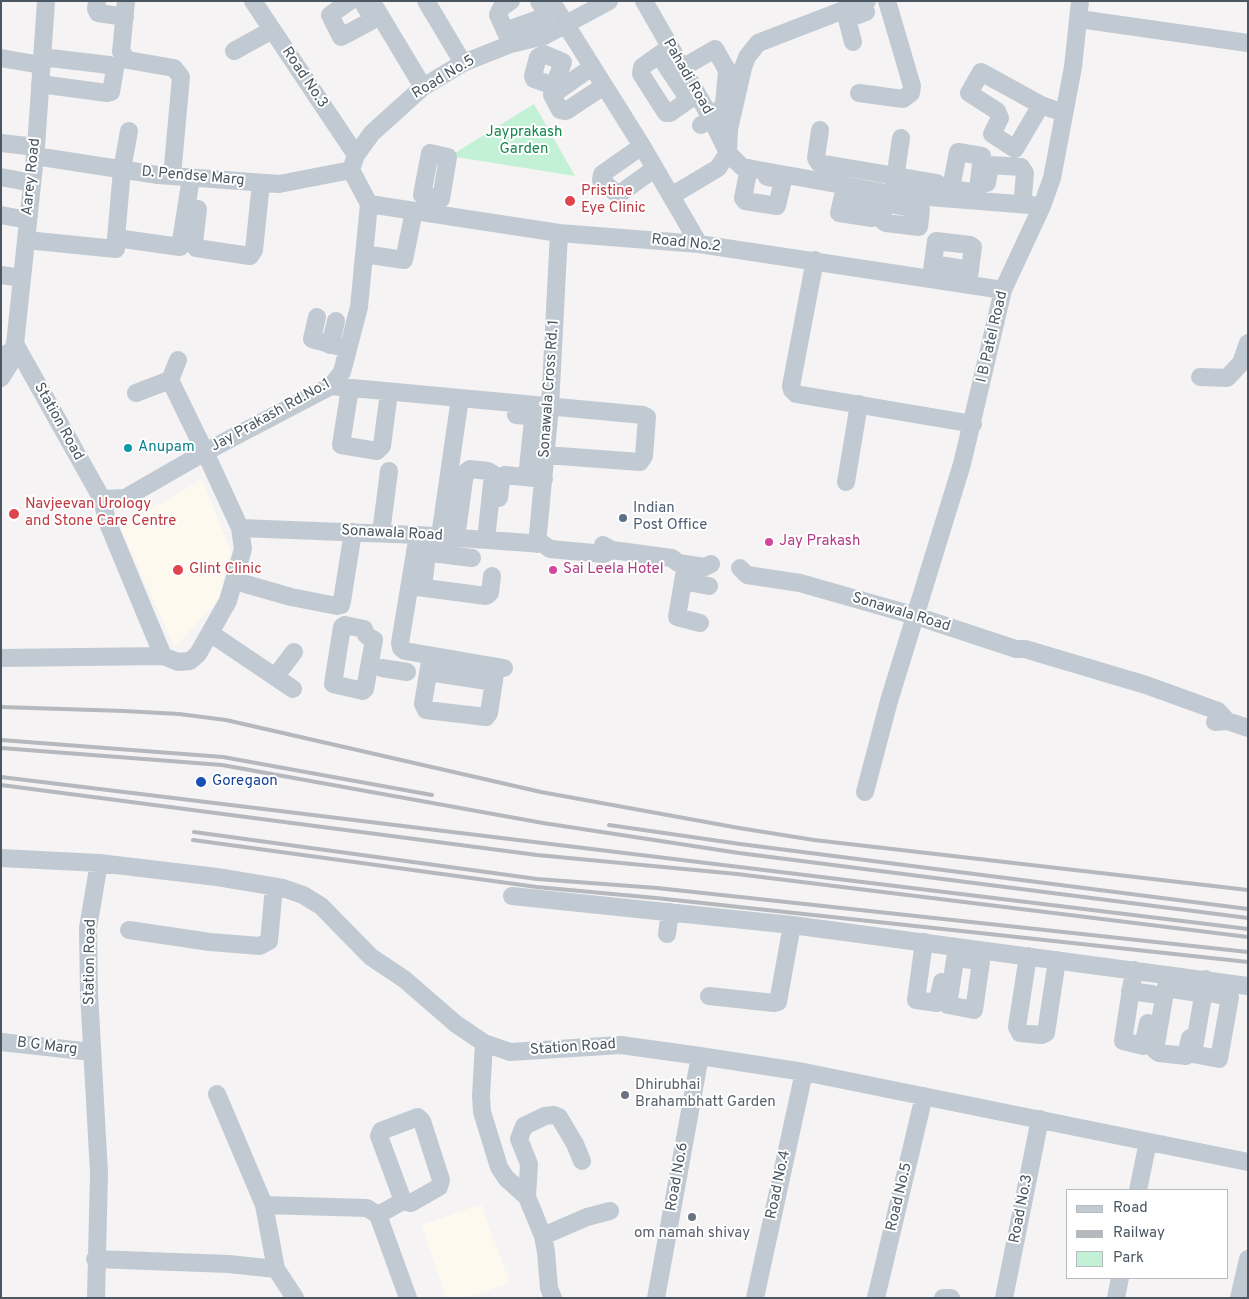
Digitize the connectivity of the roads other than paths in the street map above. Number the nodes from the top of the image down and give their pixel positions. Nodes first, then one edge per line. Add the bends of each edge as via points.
1 (46, 1) edge
2 (97, 1) edge
3 (253, 1) edge
4 (324, 1) edge
5 (332, 1) edge
6 (350, 1) edge
7 (426, 1) edge
8 (511, 1) edge
9 (644, 1) edge
10 (1080, 1) edge
11 (554, 3) edge
12 (598, 3) edge
13 (880, 4) edge
14 (369, 6) edge
15 (125, 9) edge
16 (1079, 19) junction
17 (566, 26) junction
18 (540, 28) junction
19 (272, 30) junction
20 (884, 33) dead end
21 (508, 37) junction
22 (853, 42) dead end
23 (1248, 43) edge
24 (234, 51) dead end
25 (665, 51) junction
26 (552, 56) dead end
27 (1, 58) edge
28 (41, 61) junction
29 (463, 63) junction
30 (685, 66) junction
31 (588, 70) junction
32 (40, 84) junction
33 (423, 87) junction
34 (600, 88) junction
35 (859, 93) dead end
36 (696, 98) junction
37 (1041, 105) junction
38 (1064, 114) junction
39 (710, 123) junction
40 (820, 130) dead end
41 (129, 131) dead end
42 (901, 138) dead end
43 (1, 143) edge
44 (636, 150) junction
45 (35, 152) junction
46 (728, 153) junction
47 (354, 163) junction
48 (841, 167) junction
49 (122, 170) junction
50 (748, 171) junction
51 (649, 173) junction
52 (172, 176) junction
53 (777, 176) junction
54 (895, 176) junction
55 (1, 178) edge
56 (197, 179) junction
57 (261, 183) junction
58 (32, 184) junction
59 (838, 185) junction
60 (946, 190) junction
61 (671, 196) junction
62 (880, 196) junction
63 (979, 197) junction
64 (1030, 202) junction
65 (369, 204) junction
66 (424, 207) junction
67 (1, 214) edge
68 (28, 220) junction
69 (378, 226) dead end
70 (559, 233) junction
71 (26, 240) junction
72 (699, 244) junction
73 (116, 249) dead end
74 (368, 255) junction
75 (815, 260) junction
76 (932, 271) junction
77 (1, 275) edge
78 (969, 277) junction
79 (22, 278) junction
80 (1003, 290) junction
81 (317, 317) dead end
82 (336, 322) dead end
83 (1248, 342) edge
84 (330, 345) junction
85 (348, 349) junction
86 (9, 351) edge
87 (178, 360) dead end
88 (1200, 377) dead end
89 (1, 378) edge
90 (170, 380) junction
91 (331, 386) junction
92 (350, 388) junction
93 (389, 392) junction
94 (136, 394) dead end
95 (460, 398) junction
96 (860, 404) junction
97 (550, 407) junction
98 (516, 414) dead end
99 (973, 424) junction
100 (205, 452) junction
101 (510, 465) dead end
102 (540, 468) junction
103 (389, 471) dead end
104 (846, 482) dead end
105 (125, 498) junction
106 (102, 499) junction
107 (107, 521) junction
108 (240, 528) junction
109 (353, 532) junction
110 (381, 533) junction
111 (448, 537) junction
112 (491, 540) junction
113 (540, 544) junction
114 (420, 546) junction
115 (472, 558) dead end
116 (681, 568) junction
117 (492, 576) dead end
118 (235, 580) junction
119 (709, 586) dead end
120 (414, 589) junction
121 (443, 599) dead end
122 (916, 616) junction
123 (700, 623) dead end
124 (210, 633) junction
125 (374, 640) dead end
126 (403, 647) junction
127 (294, 652) dead end
128 (163, 656) junction
129 (1, 658) edge
130 (430, 664) junction
131 (382, 668) dead end
132 (276, 677) junction
133 (293, 688) dead end
134 (1248, 728) edge
135 (865, 792) dead end
136 (1, 858) edge
137 (99, 863) junction
138 (274, 887) junction
139 (512, 896) dead end
140 (670, 912) junction
141 (792, 925) junction
142 (129, 930) dead end
143 (667, 934) dead end
144 (1028, 956) junction
145 (1056, 960) junction
146 (1134, 970) junction
147 (1025, 975) junction
148 (1054, 979) junction
149 (1160, 982) junction
150 (1202, 986) junction
151 (1248, 986) edge
152 (1228, 989) junction
153 (1130, 991) junction
154 (710, 996) dead end
155 (1, 1042) edge
156 (484, 1043) junction
157 (92, 1052) junction
158 (700, 1056) junction
159 (804, 1072) junction
160 (218, 1094) dead end
161 (924, 1096) junction
162 (1040, 1120) junction
163 (1148, 1142) junction
164 (582, 1161) dead end
165 (1248, 1162) edge
166 (1138, 1189) edge
167 (526, 1197) junction
168 (403, 1201) junction
169 (264, 1205) junction
170 (610, 1211) dead end
171 (378, 1215) junction
172 (543, 1236) junction
173 (95, 1259) junction
174 (1248, 1260) edge
175 (276, 1270) junction
176 (1120, 1279) edge
177 (96, 1298) edge
178 (295, 1298) edge
179 (408, 1298) edge
180 (553, 1298) edge
181 (656, 1298) edge
182 (755, 1298) edge
183 (876, 1298) edge
184 (943, 1298) edge
185 (951, 1298) edge
186 (1004, 1298) edge
187 (1116, 1298) edge
188 (1239, 1298) edge

1 - 28 street, Aarey Road
2 - 15 street via 96,12
3 - 19 street, Road No.3
4 - 5 street via 326,4
6 - 14 street via 330,15 341,37 371,20
7 - 29 street
8 - 21 street via 501,8 498,15
9 - 25 street, Pahadi Road
10 - 16 street, I B Patel Road
11 - 12 street via 573,14
11 - 17 street
11 - 18 street
12 - 17 street, Road No.5
13 - 20 street
13 - 22 street via 847,18
13 - 35 street via 912,86 911,93 903,99
13 - 46 street via 758,43 743,68 729,129
14 - 33 street
15 - 52 street via 121,52 128,60 174,68 181,77
16 - 23 street
16 - 38 street, I B Patel Road
17 - 18 street, Road No.5
17 - 31 street
18 - 21 street, Road No.5
18 - 26 street
19 - 24 street
19 - 47 street, Road No.3
21 - 29 street, Road No.5
25 - 30 street, Pahadi Road
25 - 36 street
25 - 36 street via 642,67 640,72 664,112 668,114
27 - 28 street
28 - 32 street, Aarey Road
28 - 32 street via 115,68 111,92 107,93
29 - 33 street, Road No.5
30 - 36 street, Pahadi Road
30 - 39 street via 717,50 727,70 724,105
31 - 34 street
31 - 34 street via 552,95 560,110 566,111
32 - 45 street, Aarey Road
33 - 47 street, Road No.5 via 372,134
34 - 44 street
36 - 39 street, Pahadi Road
37 - 37 street via 981,72 969,93 997,111 1000,118 992,134 1015,149
37 - 38 street
38 - 64 street, I B Patel Road via 1052,178
39 - 46 street, Pahadi Road
40 - 48 street via 816,160
41 - 49 street
42 - 54 street
43 - 45 street, D. Pendse Marg
44 - 51 street
44 - 51 street via 602,174 600,180 618,195
45 - 49 street, D. Pendse Marg
45 - 58 street, Aarey Road
46 - 50 street
46 - 61 street via 718,168
47 - 57 street, D. Pendse Marg via 279,184
47 - 65 street, Road No.3
48 - 54 street
48 - 59 street
49 - 52 street, D. Pendse Marg
49 - 56 street via 116,238 177,248 181,244
50 - 53 street
50 - 53 street via 745,201 777,206 782,180
51 - 61 street
52 - 56 street, D. Pendse Marg
53 - 59 street
54 - 60 street
54 - 62 street
55 - 58 street
56 - 57 street, D. Pendse Marg
56 - 57 street via 194,246 246,256 254,250
58 - 68 street, Aarey Road
59 - 62 street
60 - 62 street
60 - 63 street
60 - 63 street via 960,151 982,156
61 - 72 street
63 - 64 street
63 - 64 street via 990,165 1023,169
64 - 80 street, I B Patel Road
65 - 66 street, Road No.2
65 - 74 street, Jay Prakash Rd.No.1
66 - 70 street, Road No.2
66 - 74 street via 405,259
67 - 68 street
68 - 71 street, Aarey Road
69 - 74 street
70 - 72 street, Road No.2
70 - 97 street, Sonawala Cross Rd. 1
71 - 73 street
71 - 79 street, Aarey Road
72 - 75 street, Road No.2
74 - 85 street, Jay Prakash Rd.No.1
75 - 76 street, Road No.2
75 - 96 street via 792,390 796,394
76 - 78 street, Road No.2
76 - 78 street via 938,240 970,244 973,247
77 - 79 street
78 - 80 street, Road No.2
79 - 86 street, Aarey Road
80 - 99 street, I B Patel Road
81 - 84 street via 312,339
82 - 84 street
83 - 88 street via 1241,363 1227,378
84 - 85 street
85 - 91 street, Jay Prakash Rd.No.1 via 342,372
86 - 89 street, Aarey Road via 11,362
86 - 106 street, Station Road
87 - 90 street
90 - 94 street
90 - 100 street
91 - 92 street
91 - 100 street, Jay Prakash Rd.No.1
92 - 93 street
92 - 93 street via 342,446 377,452 382,446
93 - 95 street
95 - 97 street
95 - 111 street
96 - 99 street
96 - 104 street
97 - 102 street, Sonawala Cross Rd. 1
97 - 102 street via 642,415 648,420 644,456 640,462
98 - 102 street via 533,420
99 - 122 street, I B Patel Road
100 - 105 street
100 - 108 street
101 - 102 street
102 - 112 street via 503,477
102 - 113 street, Sonawala Cross Rd. 1
103 - 110 street
105 - 106 street
105 - 107 street
106 - 107 street, Station Road
107 - 128 street, Station Road
108 - 109 street, Sonawala Road
108 - 118 street via 243,549
109 - 110 street, Sonawala Road
109 - 118 street via 341,605 291,597
110 - 114 street, Sonawala Road
111 - 112 street, Sonawala Road
111 - 112 street via 465,473 470,469 488,471 493,476
111 - 114 street, Sonawala Road
112 - 113 street, Sonawala Road
113 - 116 street, Sonawala Road via 551,541 605,545 612,550
114 - 115 street
114 - 120 street
116 - 119 street
116 - 122 street, Sonawala Road via 679,555 705,559 712,564 779,572 785,579
116 - 123 street via 676,617
117 - 120 street via 490,593 486,596
118 - 124 street via 228,601
120 - 121 street
120 - 126 street
122 - 134 street, Sonawala Road via 1016,650 1024,649 1146,685 1218,711 1227,721
122 - 135 street, I B Patel Road
124 - 128 street via 190,661 178,662
124 - 132 street
125 - 126 street
126 - 130 street
126 - 131 street via 404,672
127 - 132 street
128 - 129 street
130 - 130 street via 498,672 490,713 483,718 424,709
132 - 133 street
136 - 137 street
137 - 138 street
137 - 157 street, Station Road via 88,928
138 - 142 street via 269,941 260,946
138 - 156 street, Station Road via 303,895 322,906 371,957
139 - 140 street
140 - 141 street
140 - 143 street
141 - 144 street via 956,952
141 - 154 street via 778,1002
144 - 145 street
144 - 147 street
145 - 146 street
145 - 148 street
146 - 149 street
146 - 153 street
147 - 148 street
147 - 148 street via 1017,1027 1020,1033 1042,1036 1046,1033
149 - 150 street
149 - 150 street via 1155,1047 1159,1053 1183,1057 1188,1054
149 - 153 street
149 - 153 street via 1145,1044 1141,1046 1123,1042
150 - 152 street
150 - 152 street via 1193,1054 1218,1059 1230,997
151 - 152 street
155 - 157 street, B G Marg
156 - 158 street, Station Road via 510,1052 621,1044
156 - 167 street via 482,1112 499,1167
157 - 173 street, Station Road via 99,1173
158 - 159 street, Station Road
158 - 181 street, Road No.6
159 - 161 street, Station Road
159 - 182 street, Road No.4
160 - 169 street
161 - 162 street, Station Road
161 - 183 street, Road No.5
162 - 163 street, Station Road
162 - 186 street, Road No.3
163 - 165 street, Station Road
163 - 166 street
164 - 167 street via 559,1117 545,1116 524,1126 519,1138 529,1164
167 - 172 street
168 - 168 street via 379,1136 381,1130 418,1117 441,1180 439,1187 411,1203
168 - 171 street
169 - 171 street via 367,1208
169 - 175 street
170 - 172 street
171 - 179 street
172 - 180 street
173 - 175 street via 229,1264
173 - 177 street, Station Road
174 - 188 street
175 - 178 street
176 - 187 street
184 - 185 street

